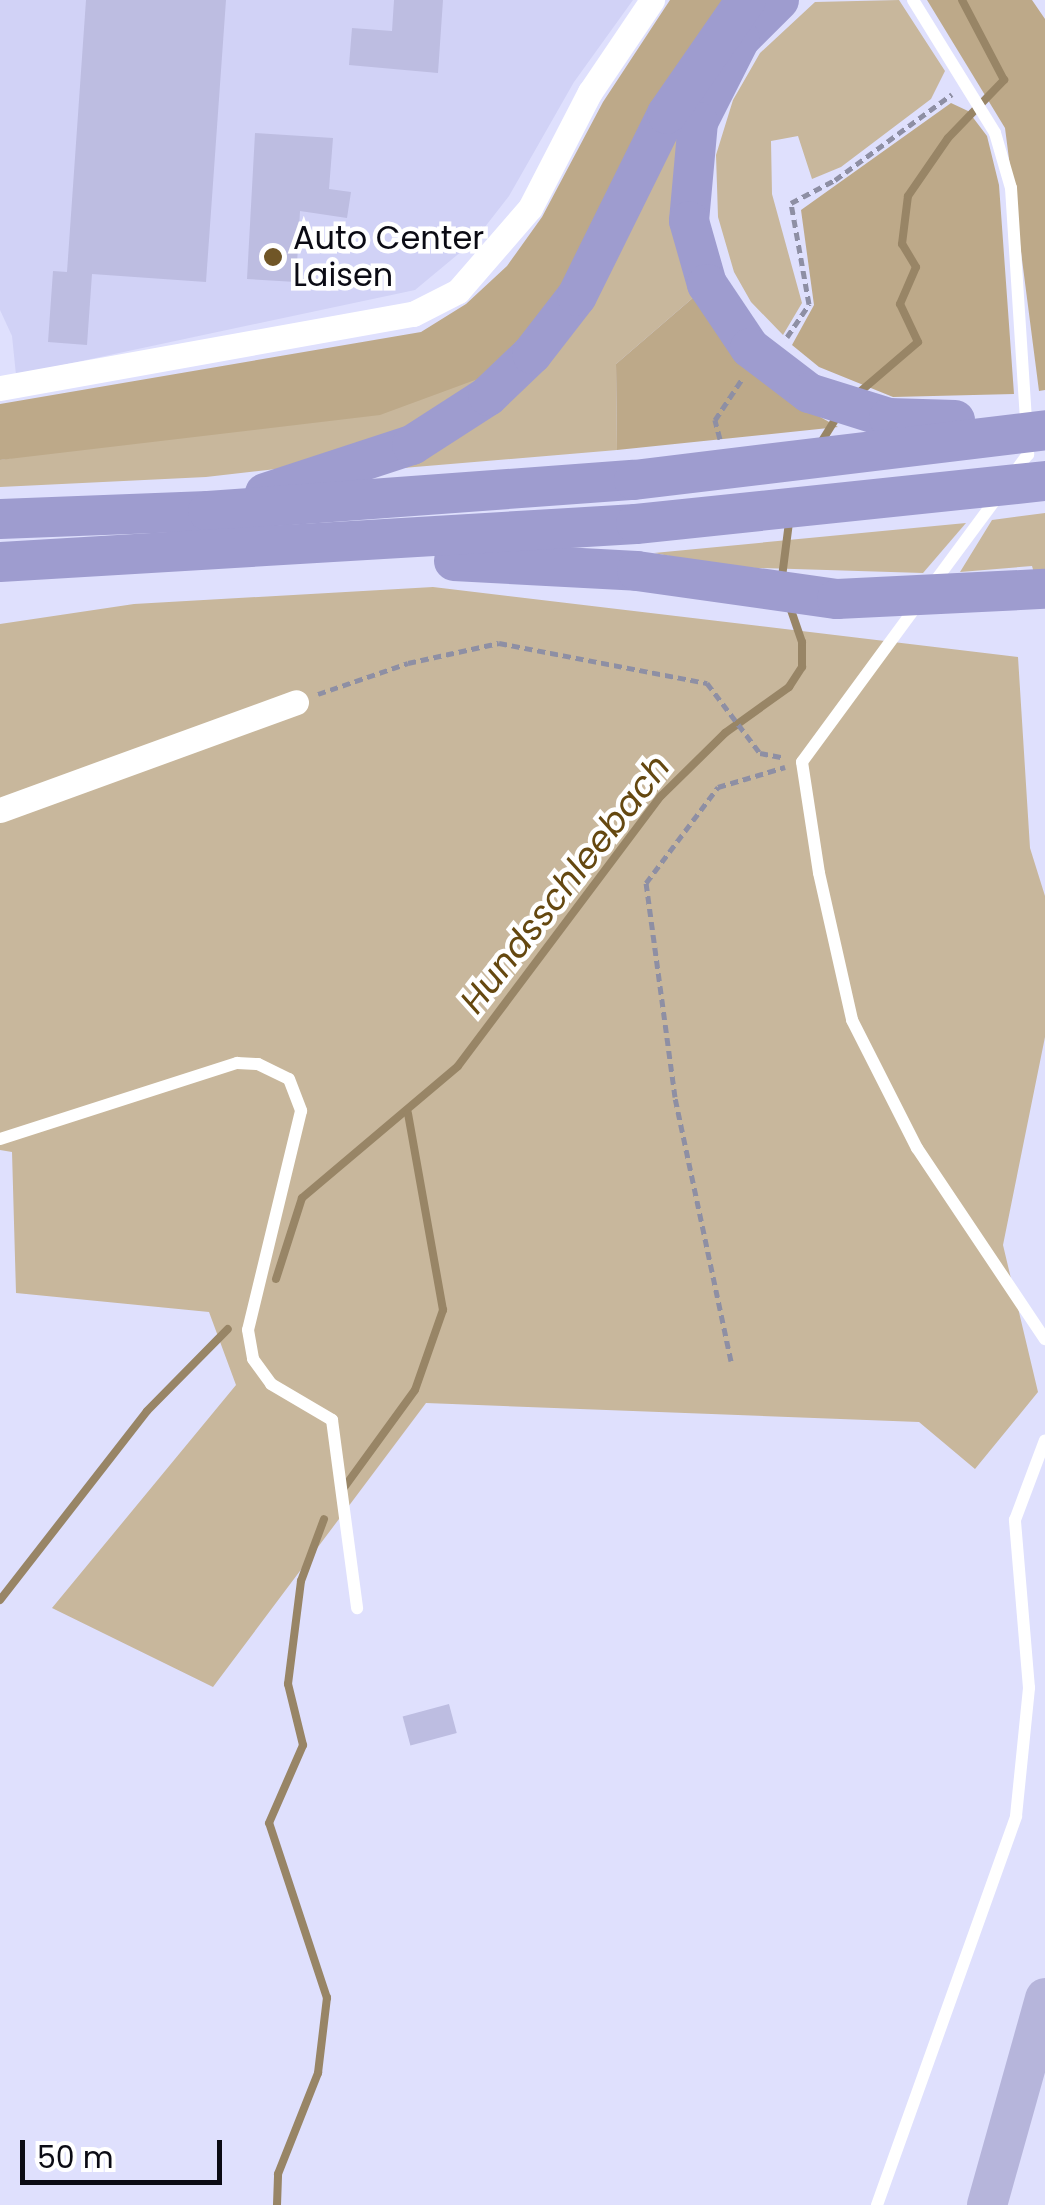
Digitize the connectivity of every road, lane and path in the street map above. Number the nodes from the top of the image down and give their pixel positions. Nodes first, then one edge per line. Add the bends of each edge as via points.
1 (652, 0) edge
2 (746, 0) edge
3 (779, 0) edge
4 (913, 0) edge
5 (963, 85) junction
6 (774, 348) dead end
7 (747, 374) dead end
8 (0, 388) edge
9 (1045, 415) edge
10 (1045, 430) edge
11 (724, 456) dead end
12 (1045, 481) edge
13 (208, 511) junction
14 (0, 518) edge
15 (272, 549) junction
16 (0, 562) edge
17 (1045, 589) edge
18 (296, 702) joint
19 (802, 762) junction
20 (0, 810) edge
21 (0, 1139) edge
22 (1045, 1339) edge
23 (731, 1361) dead end
24 (1045, 1440) edge
25 (356, 1608) dead end
26 (1045, 1998) edge
27 (877, 2205) edge
28 (988, 2205) edge

1 - 8 street via 590,92 530,208 495,256 458,291 413,314
2 - 13 highway via 667,114 577,296 488,396 412,445
3 - 9 highway via 740,39 698,122 689,221 707,284 750,348 809,393 847,409 937,422
4 - 5 lane
5 - 6 path via 835,180 791,203 809,304
5 - 19 lane via 996,133 1011,188 1028,454
7 - 11 path via 715,420
10 - 13 highway via 634,480
12 - 15 highway via 636,524
13 - 14 highway
15 - 16 highway
15 - 17 highway via 371,563 490,560 637,570 726,588 838,598
18 - 19 path via 408,663 500,643 707,683 760,753
18 - 20 street
19 - 22 lane via 852,1020 917,1148
19 - 23 path via 718,788 646,883 675,1097
21 - 25 lane via 237,1063 258,1064 289,1080 301,1111 248,1330 254,1359 271,1384 332,1420
24 - 27 lane via 1015,1520 1028,1688 1016,1816
26 - 28 main road

